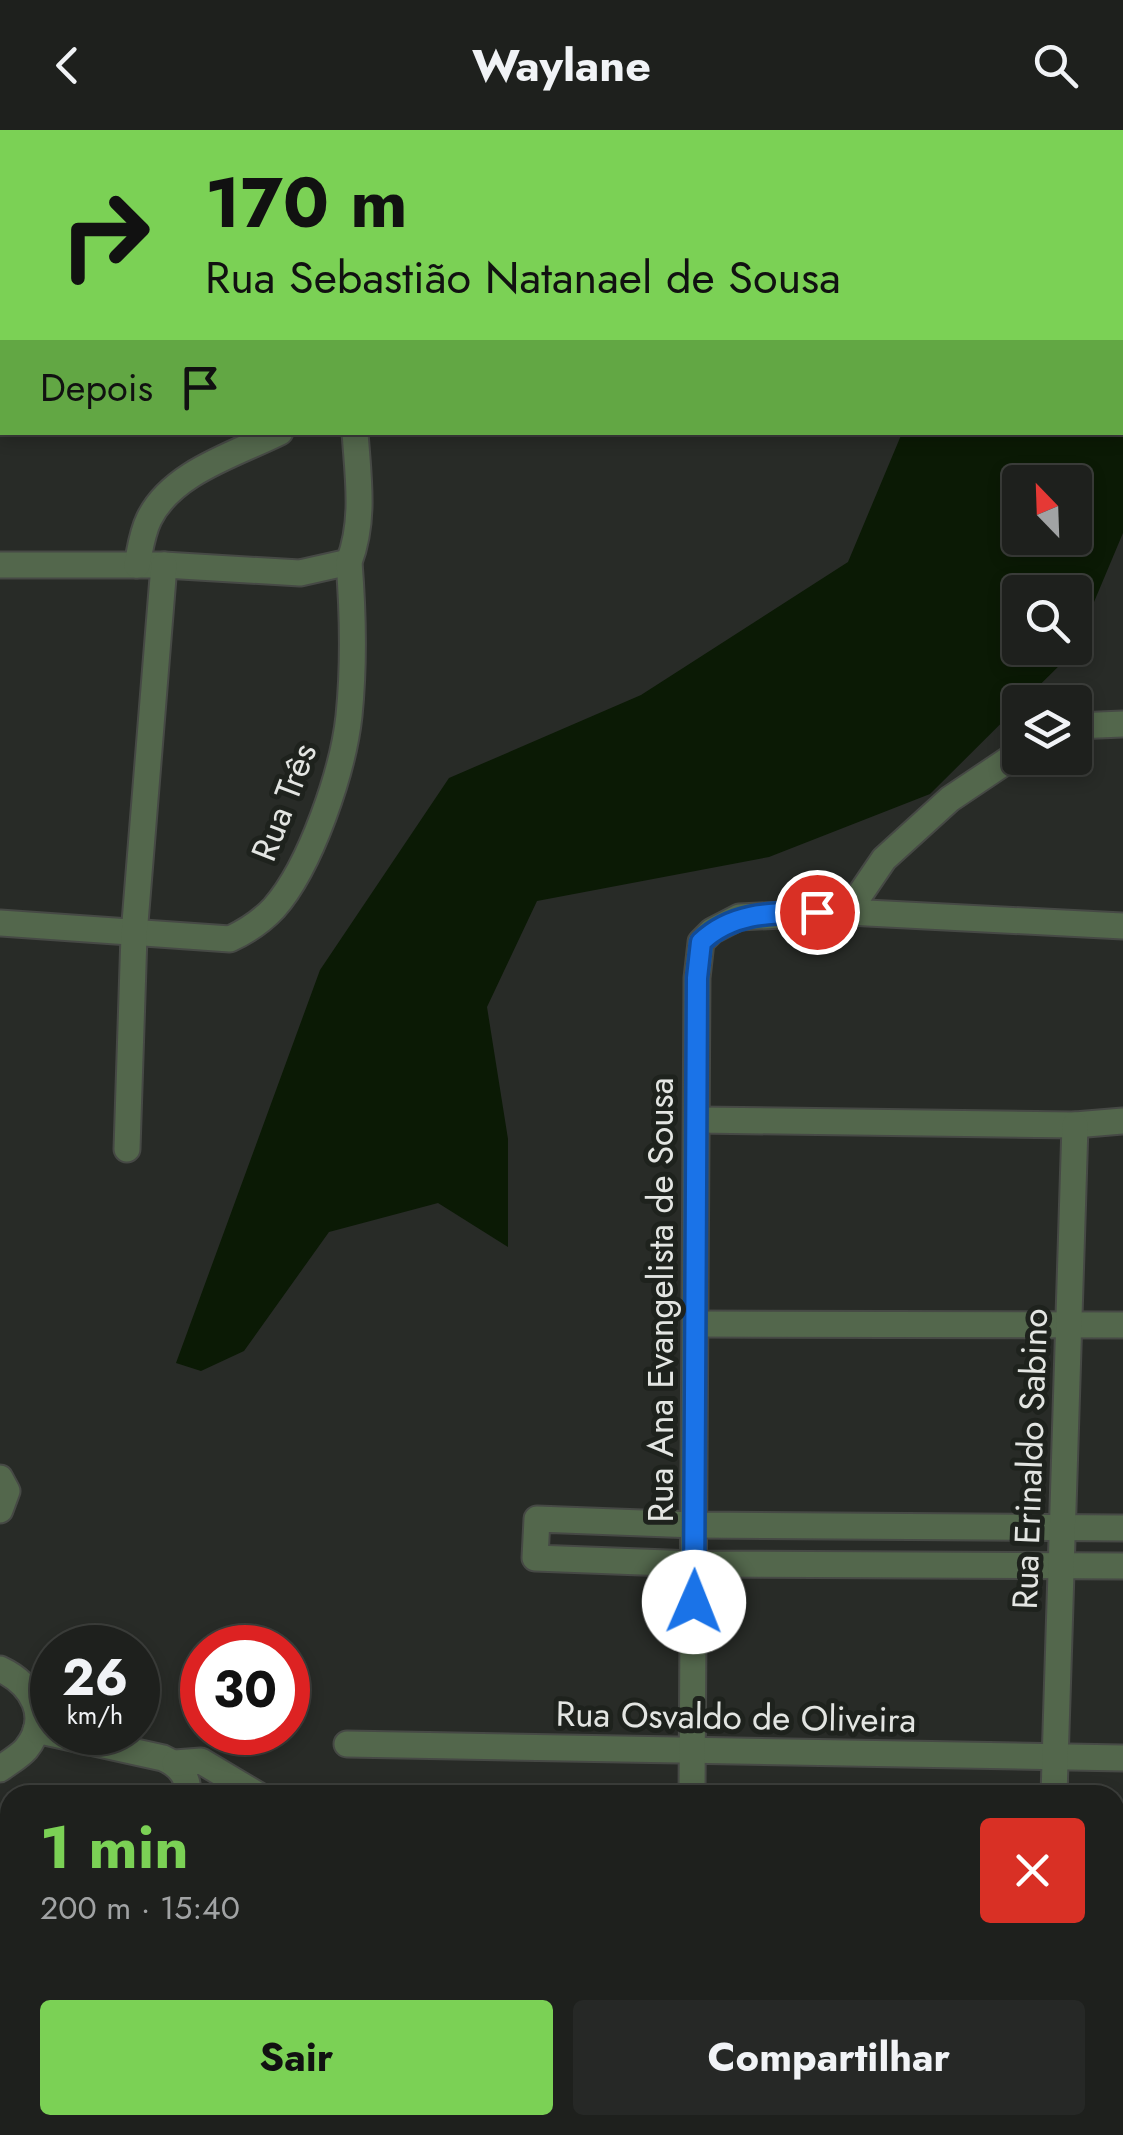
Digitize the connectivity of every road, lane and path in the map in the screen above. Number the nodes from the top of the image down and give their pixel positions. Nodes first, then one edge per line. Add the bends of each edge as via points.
1 (274, 435) edge
2 (355, 435) edge
3 (349, 562) junction
4 (0, 565) edge
5 (137, 565) junction
6 (164, 565) junction
7 (1092, 723) edge
8 (1123, 724) edge
9 (1002, 764) edge
10 (848, 912) junction
11 (0, 923) edge
12 (1123, 926) edge
13 (134, 935) junction
14 (698, 1120) junction
15 (1123, 1121) edge
16 (1074, 1125) junction
17 (127, 1149) dead end
18 (697, 1324) junction
19 (1070, 1324) junction
20 (1123, 1325) edge
21 (0, 1478) edge
22 (0, 1510) edge
23 (696, 1525) junction
24 (1061, 1527) junction
25 (1123, 1528) edge
26 (694, 1564) junction
27 (1060, 1566) junction
28 (1123, 1566) edge
29 (0, 1669) edge
30 (30, 1692) edge
31 (30, 1741) edge
32 (348, 1744) dead end
33 (693, 1752) junction
34 (141, 1755) edge
35 (1055, 1757) junction
36 (1123, 1758) edge
37 (175, 1763) junction
38 (0, 1769) edge
39 (185, 1785) edge
40 (241, 1785) edge
41 (692, 1785) edge
42 (1054, 1785) edge

1 - 5 street via 181,481 148,521
2 - 3 street, Rua Três via 360,515
3 - 6 street via 300,572
3 - 13 street, Rua Três via 349,715 339,772 290,886 252,928 230,939
4 - 5 street
5 - 6 street
6 - 13 street
7 - 8 street
9 - 10 street via 950,799 884,859
10 - 12 street
10 - 14 street, Rua Ana Evangelista de Sousa via 740,917 701,942
11 - 13 street, Rua Três
13 - 17 street
14 - 16 street
14 - 18 street, Rua Ana Evangelista de Sousa
15 - 16 street
16 - 19 street, Rua Erinaldo Sabino
18 - 19 street
18 - 23 street, Rua Ana Evangelista de Sousa
19 - 20 street
19 - 24 street, Rua Erinaldo Sabino
21 - 22 street via 7,1490
23 - 24 street
23 - 26 street, Rua Ana Evangelista de Sousa
23 - 26 street via 537,1519 535,1558
24 - 25 street
24 - 27 street, Rua Erinaldo Sabino
26 - 27 street
26 - 33 street, Rua Ana Evangelista de Sousa
27 - 28 street
27 - 35 street, Rua Erinaldo Sabino
29 - 30 street
31 - 38 street
32 - 33 street, Rua Osvaldo de Oliveira
33 - 35 street, Rua Osvaldo de Oliveira
33 - 41 street, Rua Ana Evangelista de Sousa
34 - 37 street
35 - 36 street, Rua Osvaldo de Oliveira
35 - 42 street, Rua Erinaldo Sabino
37 - 39 street
37 - 40 street via 201,1761

